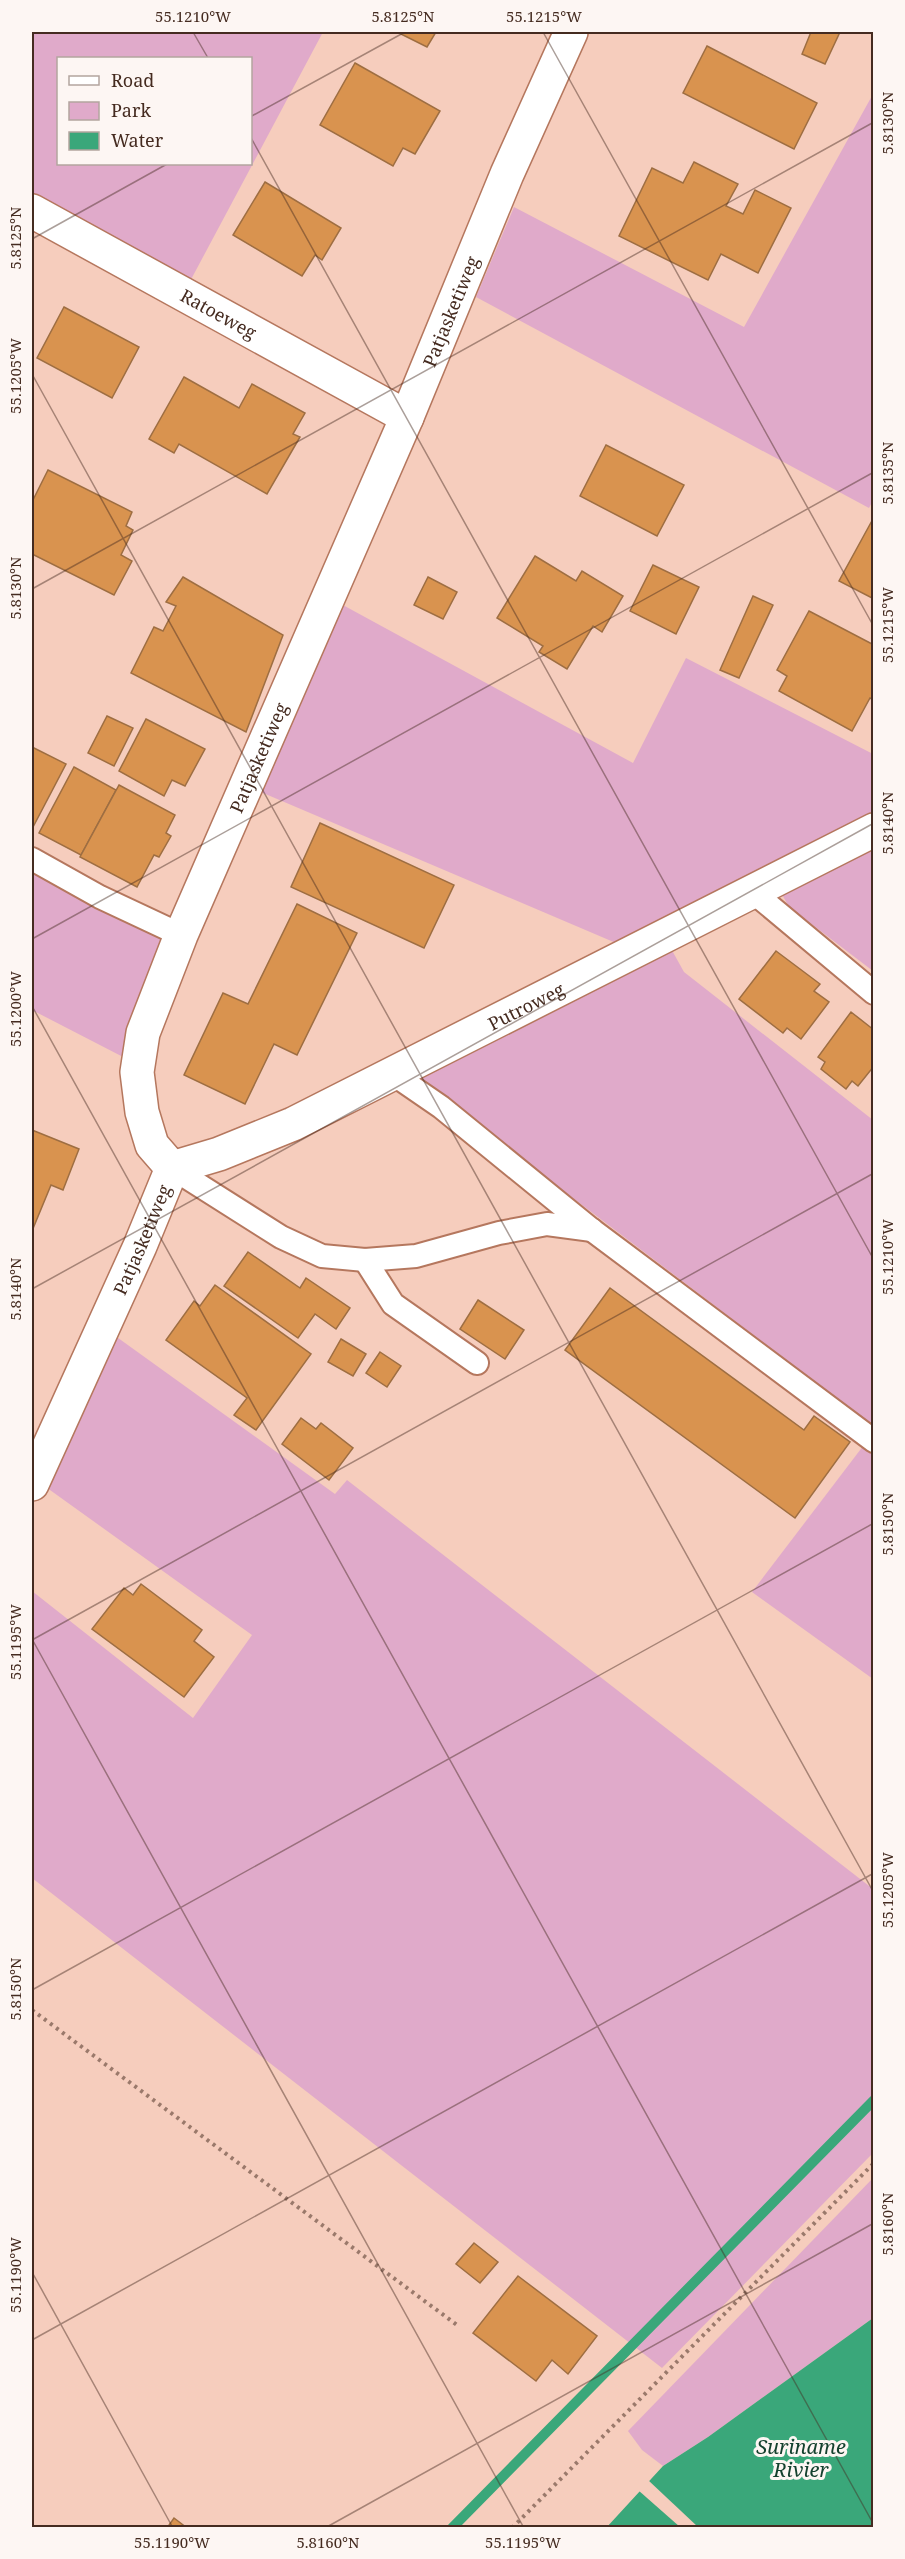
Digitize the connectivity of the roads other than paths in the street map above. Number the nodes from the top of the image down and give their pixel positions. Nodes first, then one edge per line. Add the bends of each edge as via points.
1 (571, 32) edge
2 (32, 211) edge
3 (407, 417) junction
4 (873, 830) edge
5 (32, 859) edge
6 (753, 892) junction
7 (181, 935) junction
8 (873, 993) edge
9 (393, 1074) junction
10 (172, 1168) junction
11 (592, 1230) junction
12 (365, 1260) junction
13 (477, 1363) dead end
14 (873, 1441) edge
15 (32, 1484) edge

1 - 3 street, Patjasketiweg via 507,174
2 - 3 street, Ratoeweg
3 - 7 street, Patjasketiweg
4 - 6 street, Putroweg
5 - 7 lane
6 - 8 lane
6 - 9 street, Putroweg
7 - 10 street, Patjasketiweg via 143,1033 137,1072 142,1112 152,1145
9 - 10 street, Putroweg via 293,1124
9 - 11 lane via 441,1107
10 - 12 lane via 281,1237 322,1256
10 - 15 street, Patjasketiweg
11 - 12 lane via 547,1224 416,1256
11 - 14 lane
12 - 13 lane via 393,1304

